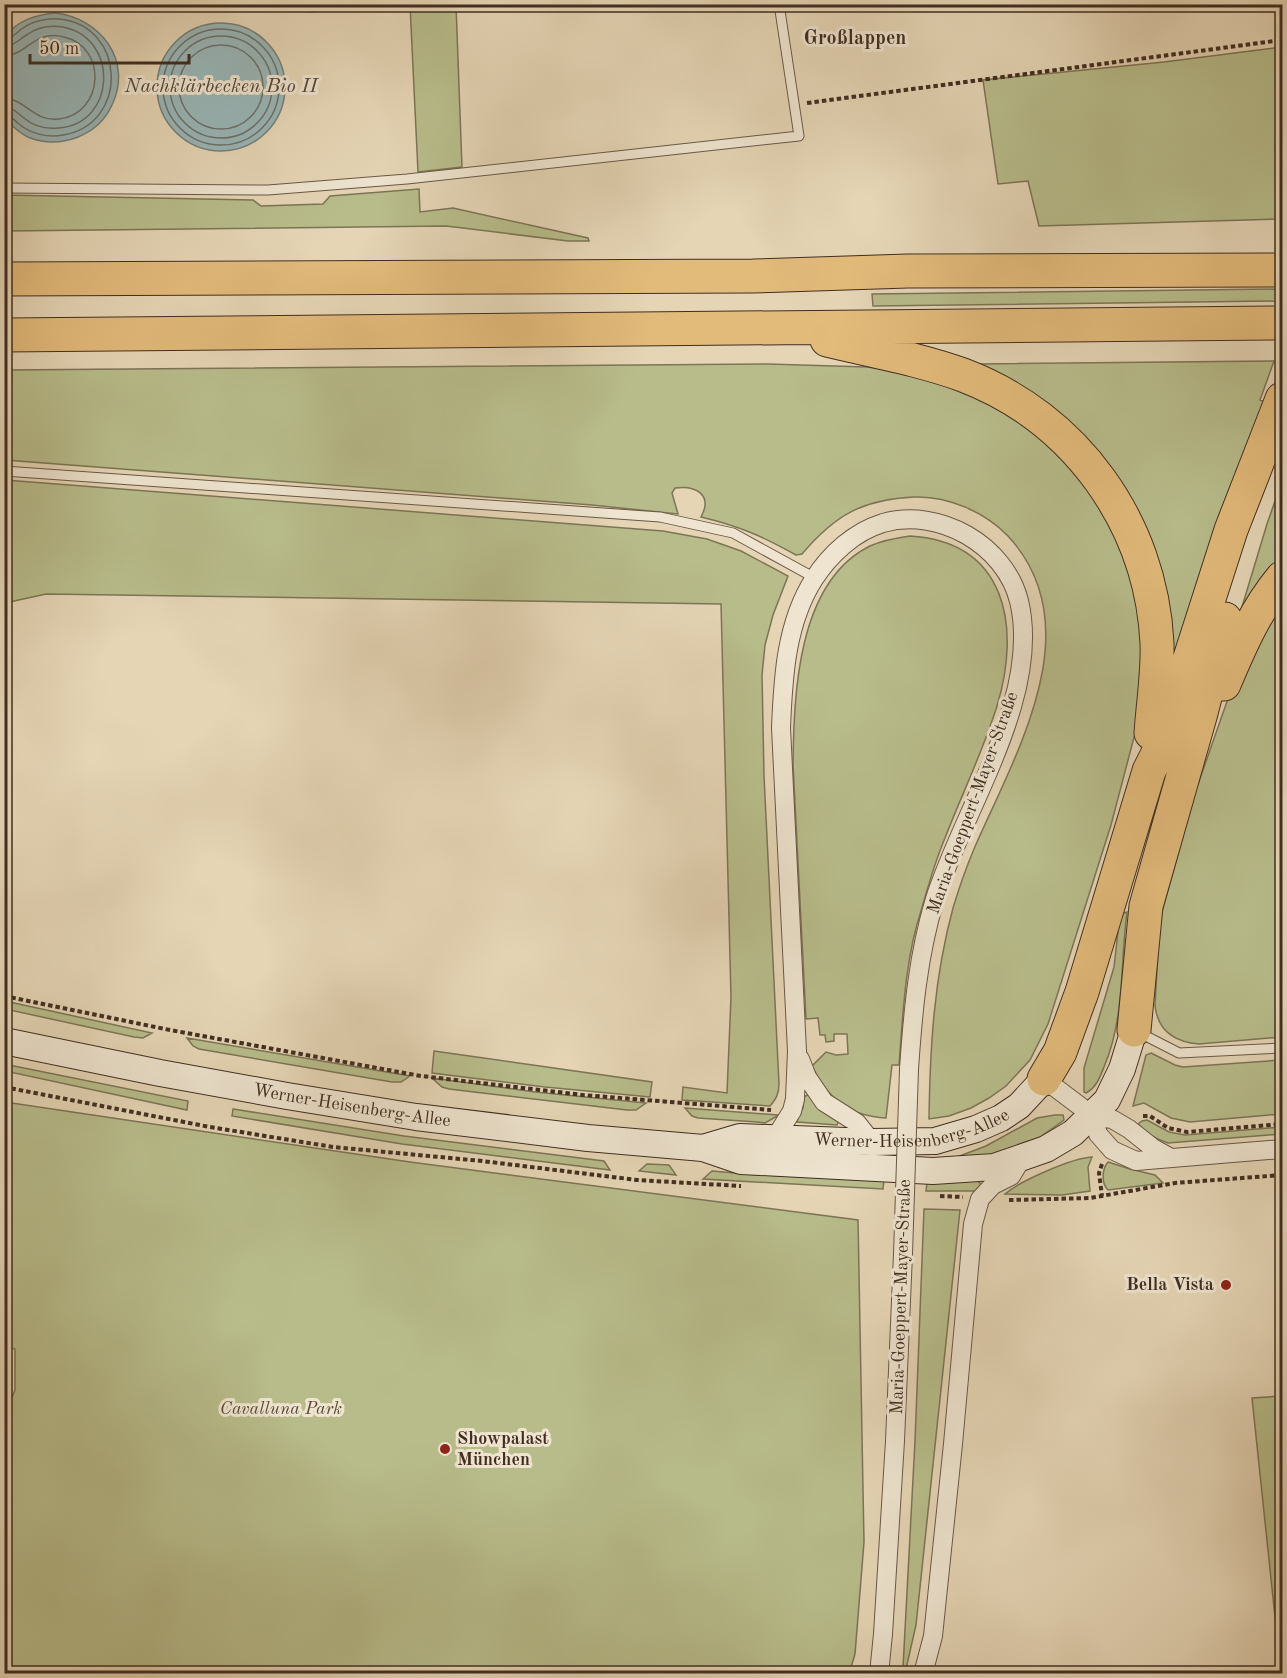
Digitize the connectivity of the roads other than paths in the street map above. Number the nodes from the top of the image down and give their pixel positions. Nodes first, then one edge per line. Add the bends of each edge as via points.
1 (267, 4) edge
2 (313, 4) edge
3 (779, 4) edge
4 (4, 188) edge
5 (1282, 270) edge
6 (4, 279) edge
7 (1282, 323) edge
8 (783, 328) junction
9 (4, 335) edge
10 (1282, 399) edge
11 (1282, 450) edge
12 (4, 471) edge
13 (815, 578) junction
14 (1282, 578) edge
15 (1201, 713) junction
16 (1149, 771) junction
17 (1134, 1030) junction
18 (4, 1041) edge
19 (1282, 1048) edge
20 (797, 1051) junction
21 (1044, 1079) junction
22 (1093, 1116) junction
23 (776, 1138) junction
24 (872, 1142) junction
25 (703, 1148) junction
26 (1282, 1149) edge
27 (1022, 1158) junction
28 (1171, 1158) junction
29 (226, 1674) edge
30 (660, 1674) edge
31 (879, 1674) edge
32 (923, 1674) edge

1 - 2 lane via 312,8
3 - 4 lane via 799,136 268,190
5 - 6 highway
7 - 8 highway
8 - 9 highway
8 - 16 highway via 964,376 1040,418 1089,464 1129,527 1152,602 1157,643
10 - 16 highway via 1231,530 1162,745
11 - 15 highway via 1259,506
12 - 13 lane via 660,517 733,533
13 - 20 street, Maria-Goeppert-Mayer-Straße via 803,598 793,629 782,689
13 - 31 street, Maria-Goeppert-Mayer-Straße, bridge via 831,556 866,530 904,520 944,525 983,545 999,561 1019,600 1023,655 1008,717 935,899 917,976 909,1069 893,1475
14 - 15 highway via 1248,629 1220,694
15 - 17 highway via 1146,906
16 - 21 highway via 1082,992 1060,1052
17 - 19 lane via 1179,1053
17 - 22 street, Werner-Heisenberg-Allee via 1116,1084
18 - 25 street, Werner-Heisenberg-Allee via 195,1080 416,1116
20 - 23 street, Maria-Goeppert-Mayer-Straße via 795,1099
20 - 24 street, Maria-Goeppert-Mayer-Straße via 807,1077 824,1102 857,1124
21 - 22 street
21 - 24 street, Werner-Heisenberg-Allee via 1019,1106 976,1129 934,1141
22 - 27 street, Werner-Heisenberg-Allee via 1046,1149
22 - 28 street via 1112,1119
22 - 28 street via 1098,1134 1112,1149 1136,1161
23 - 24 street, Werner-Heisenberg-Allee
23 - 25 street, Werner-Heisenberg-Allee via 740,1137
25 - 27 street, Werner-Heisenberg-Allee via 741,1161 933,1171 994,1167
26 - 28 street
27 - 32 street via 1011,1176 993,1185 980,1199 972,1224 933,1636
29 - 30 lane

